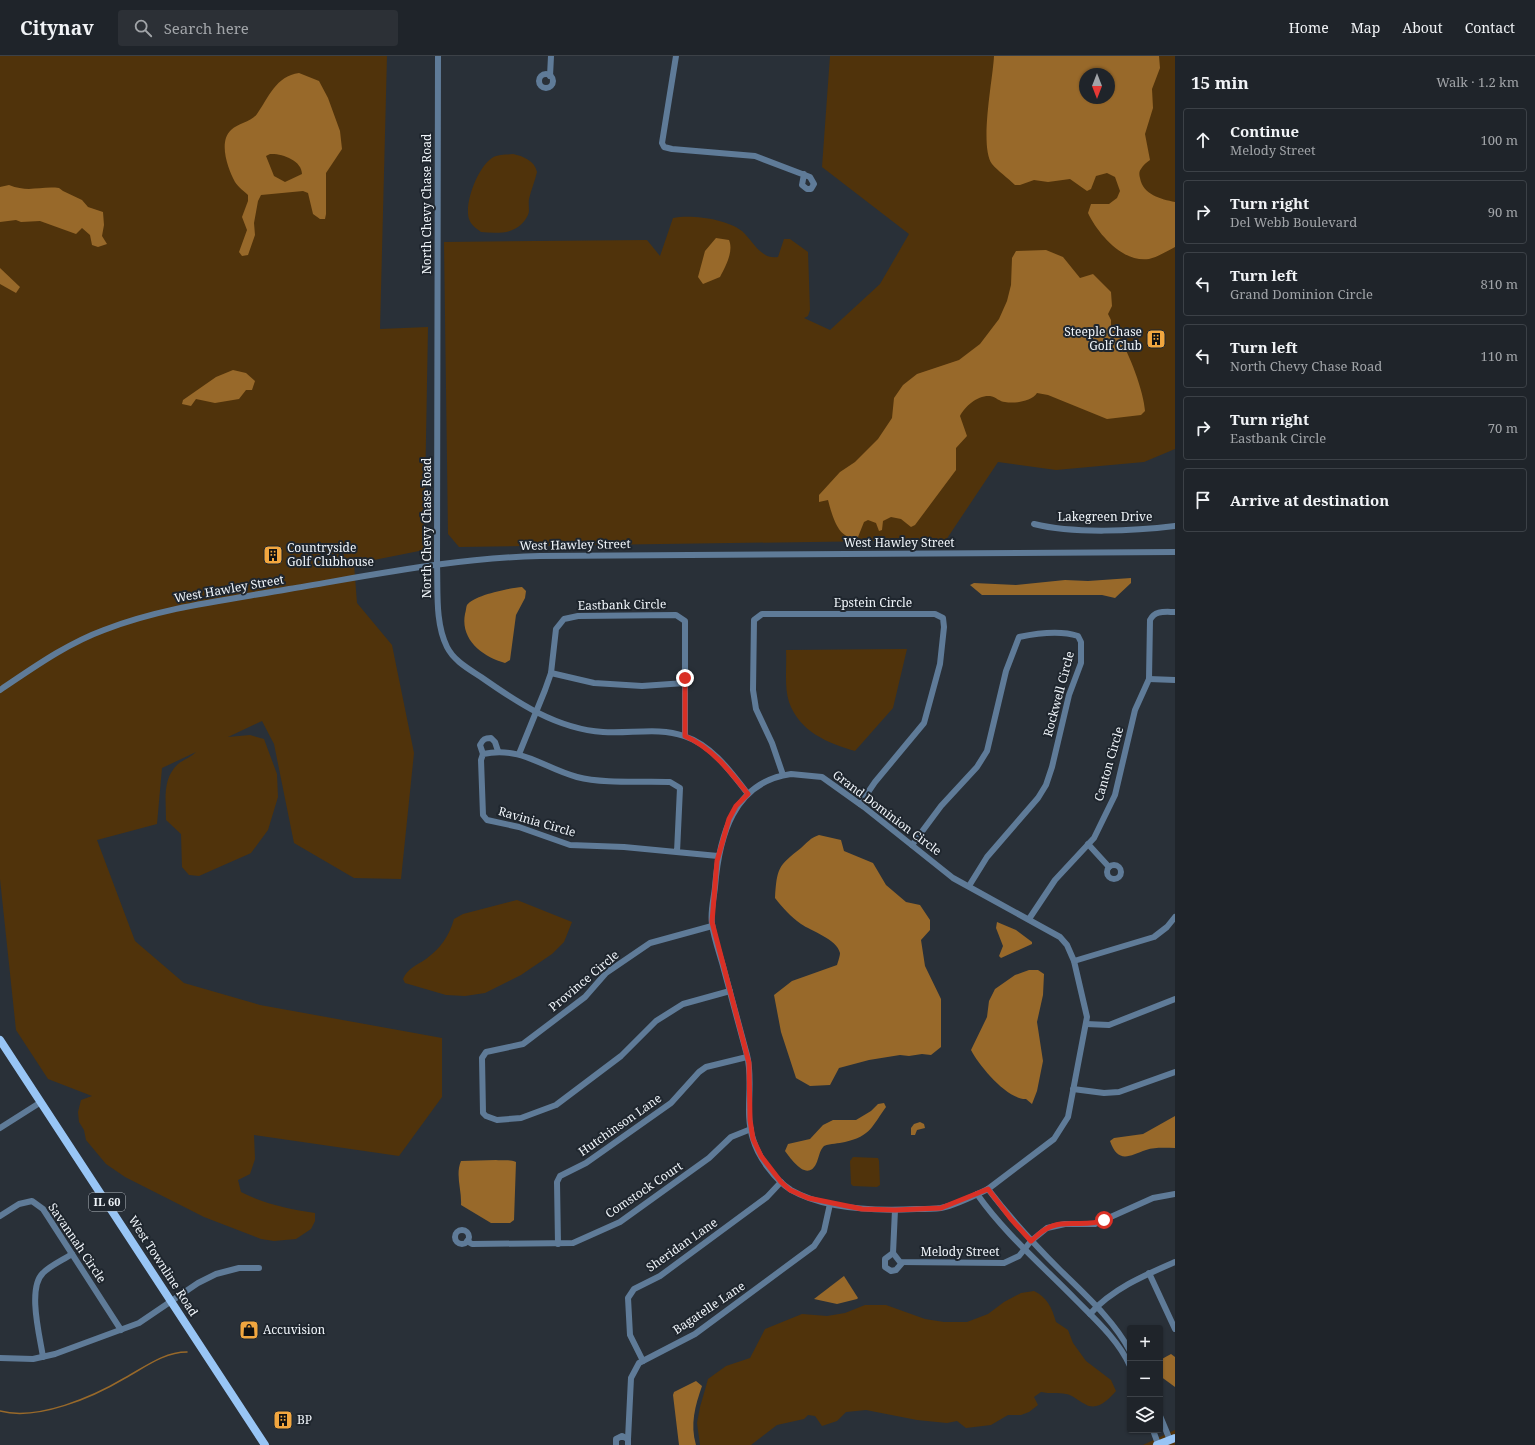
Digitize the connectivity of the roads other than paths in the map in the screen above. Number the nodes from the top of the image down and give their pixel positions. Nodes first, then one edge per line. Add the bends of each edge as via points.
1 (438, 56) edge
2 (551, 56) edge
3 (676, 56) edge
4 (550, 76) dead end
5 (804, 174) dead end
6 (1034, 524) dead end
7 (1175, 526) edge
8 (1175, 552) edge
9 (437, 564) junction
10 (1175, 612) edge
11 (551, 673) junction
12 (1149, 679) junction
13 (1175, 680) edge
14 (685, 683) junction
15 (0, 690) edge
16 (535, 712) junction
17 (685, 736) junction
18 (498, 751) junction
19 (483, 754) junction
20 (519, 754) junction
21 (783, 775) junction
22 (748, 794) junction
23 (860, 804) junction
24 (1088, 844) junction
25 (912, 845) junction
26 (677, 852) junction
27 (718, 856) junction
28 (1109, 867) dead end
29 (969, 886) junction
30 (1175, 917) edge
31 (1029, 919) junction
32 (712, 926) junction
33 (1074, 961) junction
34 (730, 991) junction
35 (1175, 1000) edge
36 (1086, 1024) junction
37 (0, 1040) edge
38 (747, 1057) junction
39 (1175, 1072) edge
40 (1073, 1089) junction
41 (41, 1102) junction
42 (0, 1128) edge
43 (751, 1129) junction
44 (781, 1182) junction
45 (988, 1189) junction
46 (977, 1194) junction
47 (1175, 1194) edge
48 (830, 1204) junction
49 (895, 1210) junction
50 (0, 1216) edge
51 (467, 1241) dead end
52 (1031, 1241) junction
53 (558, 1244) junction
54 (1025, 1248) junction
55 (893, 1253) junction
56 (72, 1254) junction
57 (1175, 1262) edge
58 (902, 1263) junction
59 (259, 1268) dead end
60 (1149, 1273) junction
61 (172, 1302) junction
62 (1097, 1306) junction
63 (1090, 1314) junction
64 (1175, 1329) edge
65 (121, 1330) junction
66 (1127, 1344) edge
67 (43, 1357) junction
68 (0, 1358) edge
69 (643, 1361) junction
70 (1127, 1361) edge
71 (1163, 1422) edge
72 (1154, 1433) edge
73 (1172, 1439) edge
74 (628, 1442) edge
75 (264, 1445) edge
76 (616, 1445) edge
77 (1158, 1445) edge

1 - 9 street, North Chevy Chase Road
2 - 4 street
3 - 5 street via 662,143 664,146 672,149 755,156
6 - 7 street, Lakegreen Drive via 1059,529 1086,530 1156,529
8 - 9 street, West Hawley Street via 540,556 501,557
9 - 15 street, West Hawley Street via 166,611 132,620 69,646
9 - 16 street, North Chevy Chase Road via 439,615 448,648 458,662
10 - 12 street, Canton Circle via 1158,612 1150,620
11 - 14 street via 594,684 642,686
11 - 14 street, Eastbank Circle via 556,629 564,619 578,616 676,615 685,622
11 - 16 street, Eastbank Circle
12 - 13 street
12 - 24 street, Canton Circle via 1135,710 1115,795 1094,838
14 - 17 street, Eastbank Circle
16 - 17 street, North Chevy Chase Road via 582,729 603,732 670,732
16 - 20 street, Eastbank Circle
17 - 22 street, North Chevy Chase Road via 708,749
18 - 19 street
18 - 19 street, Ravinia Circle via 496,742 486,738 480,745
18 - 20 street
19 - 26 street, Ravinia Circle via 483,816 487,820 519,827 570,845
20 - 26 street via 579,778 676,784 680,788
21 - 22 street, Grand Dominion Circle
21 - 23 street, Grand Dominion Circle via 822,777
21 - 23 street, Epstein Circle via 756,709 752,690 754,620 762,614 935,614 943,618 944,627 940,664 924,724 875,782
22 - 27 street, Grand Dominion Circle via 736,806 729,819
23 - 25 street, Grand Dominion Circle
24 - 28 street
24 - 31 street, Canton Circle via 1055,880
25 - 29 street, Grand Dominion Circle via 953,878
25 - 29 street, Rockwell Circle via 941,806 977,767 986,751 1006,671 1019,637 1050,633 1072,633 1078,636 1082,642 1081,663 1069,695 1046,785 1038,798 987,857
26 - 27 street, Ravinia Circle
27 - 32 street, Grand Dominion Circle
29 - 31 street, Grand Dominion Circle
30 - 33 street via 1154,937
31 - 33 street, Grand Dominion Circle via 1060,937 1067,945
32 - 34 street, Grand Dominion Circle
32 - 34 street, Province Circle via 650,943 606,973 584,997 523,1044 486,1052 482,1058 483,1113 497,1120 521,1118 556,1105 621,1057 658,1019 683,1004
33 - 36 street, Grand Dominion Circle via 1087,1018
34 - 38 street, Grand Dominion Circle
35 - 36 street via 1109,1025
36 - 40 street, Grand Dominion Circle
37 - 41 main road, West Townline Road / IL 60
38 - 43 street, Grand Dominion Circle
38 - 53 street, Hutchinson Lane via 706,1067 671,1103 586,1163 560,1176
39 - 40 street via 1119,1092
40 - 45 street, Grand Dominion Circle via 1068,1117 1054,1139
41 - 42 street
41 - 61 main road, West Townline Road / IL 60
43 - 44 street, Grand Dominion Circle via 761,1156
43 - 53 street, Comstock Court via 731,1137 710,1157 620,1222 573,1243
44 - 48 street, Grand Dominion Circle via 790,1190
44 - 69 street, Sheridan Lane via 767,1197 660,1276 634,1289 628,1298 630,1335
45 - 46 street, Grand Dominion Circle
45 - 52 street
46 - 49 street, Grand Dominion Circle via 941,1208
46 - 54 street via 991,1214
47 - 52 street, Melody Street via 1153,1198 1095,1224 1065,1224 1046,1228
48 - 49 street, Grand Dominion Circle via 862,1209
48 - 69 street, Bagatelle Lane via 824,1231 814,1246 695,1334
49 - 55 street
50 - 56 street, Savannah Circle via 19,1204 32,1201 43,1209
51 - 53 street, Comstock Court via 472,1244
52 - 54 street, Melody Street
52 - 62 street
54 - 58 street, Melody Street via 1018,1256 1004,1263
54 - 63 street
55 - 58 street via 896,1260
55 - 58 street, Melody Street via 885,1259 885,1267 891,1271 896,1270
56 - 65 street, Savannah Circle
56 - 67 street via 43,1273 36,1284 37,1322
57 - 60 street
59 - 61 street via 239,1268 216,1274
60 - 62 street via 1108,1296
60 - 64 street
61 - 65 street via 139,1323
61 - 75 main road, West Townline Road / IL 60
62 - 63 street
62 - 66 street
63 - 70 street via 1117,1345
65 - 67 street
67 - 68 street
69 - 74 street, Bagatelle Lane via 630,1378
71 - 73 street
72 - 77 street
73 - 77 main road
74 - 76 street via 624,1436 620,1436 616,1439

